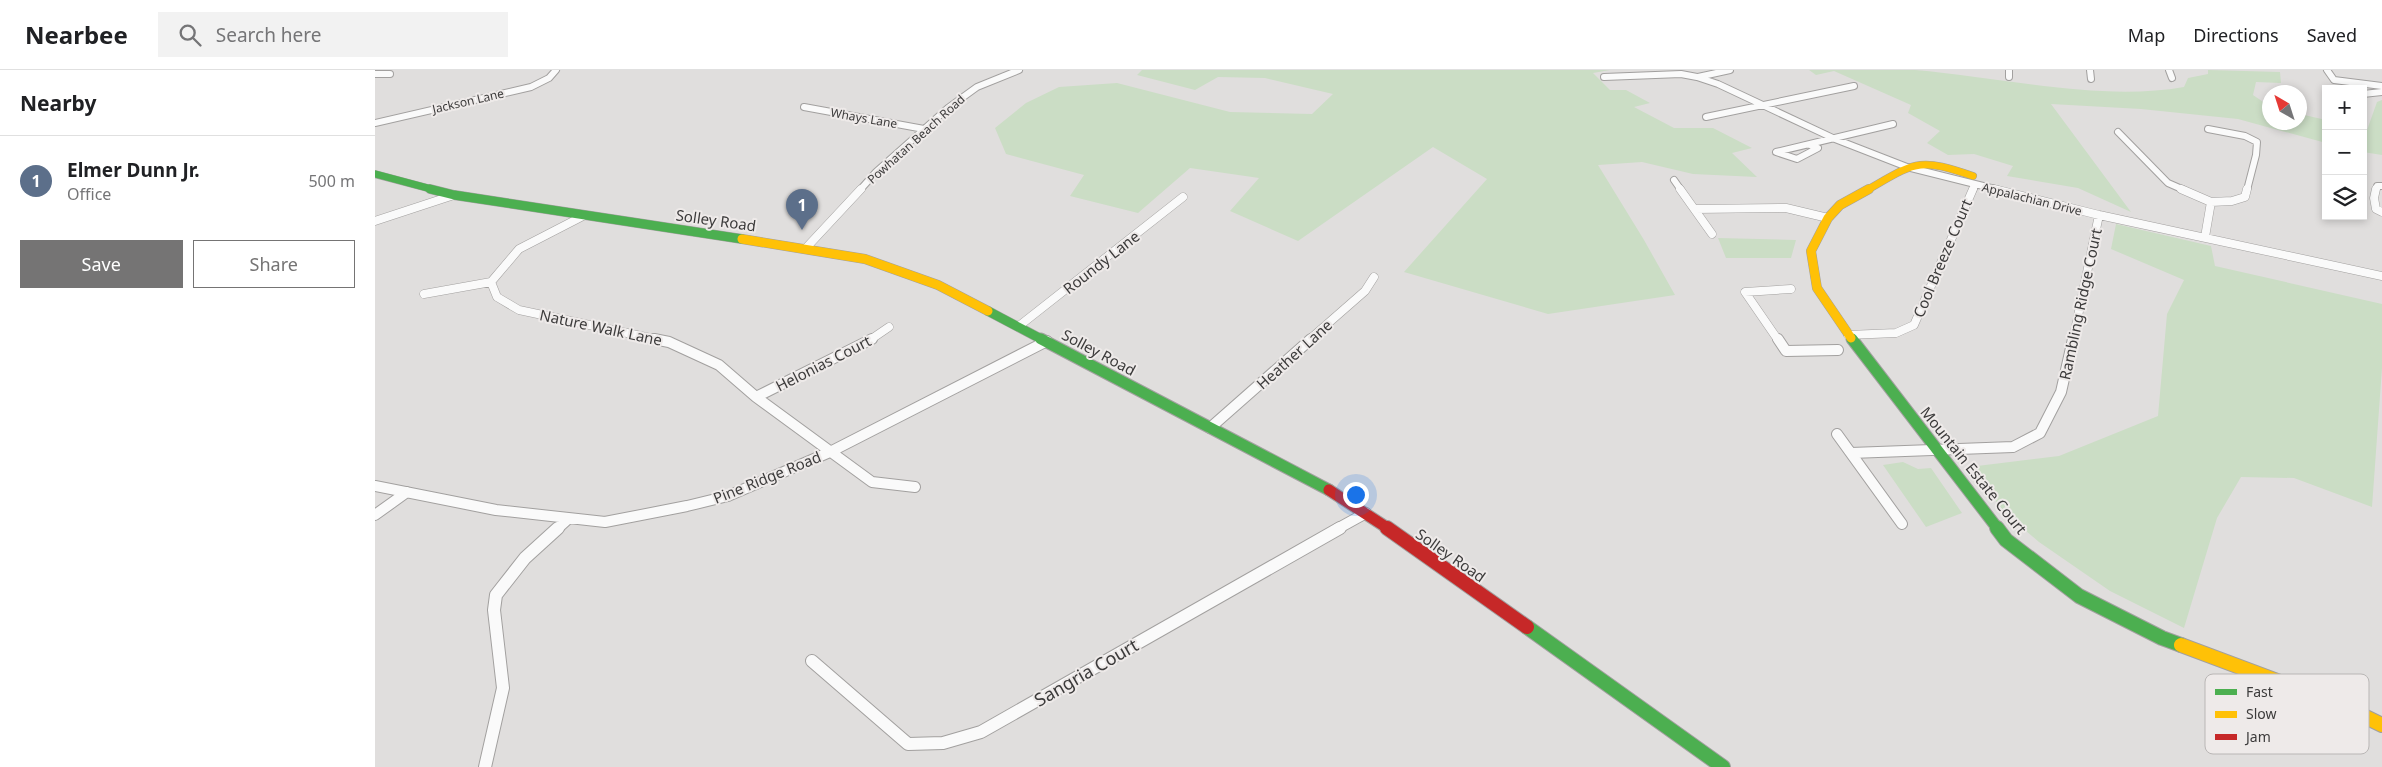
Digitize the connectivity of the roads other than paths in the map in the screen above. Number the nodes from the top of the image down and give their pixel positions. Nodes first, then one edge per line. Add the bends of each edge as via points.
1 (556, 70) edge
2 (1019, 70) edge
3 (1730, 70) edge
4 (2089, 70) edge
5 (2169, 70) edge
6 (2327, 70) edge
7 (375, 74) edge
8 (390, 74) dead end
9 (1604, 77) dead end
10 (1697, 77) junction
11 (2172, 78) dead end
12 (2091, 79) dead end
13 (1854, 86) dead end
14 (2382, 86) edge
15 (2382, 92) edge
16 (2367, 94) edge
17 (1762, 105) junction
18 (805, 107) dead end
19 (1706, 118) dead end
20 (375, 124) edge
21 (1893, 124) dead end
22 (924, 129) junction
23 (2208, 129) dead end
24 (2118, 132) dead end
25 (1835, 139) junction
26 (1810, 144) junction
27 (1907, 167) junction
28 (375, 174) edge
29 (1674, 180) dead end
30 (1974, 181) junction
31 (2382, 186) edge
32 (454, 195) junction
33 (1183, 197) dead end
34 (2211, 202) junction
35 (1695, 209) junction
36 (2382, 212) edge
37 (2099, 215) junction
38 (583, 216) junction
39 (1828, 218) junction
40 (375, 221) edge
41 (1712, 234) dead end
42 (2205, 237) junction
43 (805, 248) junction
44 (2382, 276) edge
45 (1374, 277) dead end
46 (491, 282) junction
47 (1791, 289) dead end
48 (424, 294) dead end
49 (1019, 326) junction
50 (889, 328) dead end
51 (1847, 335) junction
52 (1047, 341) junction
53 (1838, 350) dead end
54 (756, 397) junction
55 (1211, 428) junction
56 (1837, 434) dead end
57 (1938, 449) junction
58 (830, 452) junction
59 (1851, 453) junction
60 (375, 486) edge
61 (915, 487) dead end
62 (407, 492) junction
63 (1366, 513) junction
64 (375, 515) edge
65 (568, 519) junction
66 (1902, 524) dead end
67 (812, 661) dead end
68 (2259, 674) edge
69 (2369, 719) edge
70 (2382, 725) edge
71 (485, 767) edge
72 (1723, 767) edge

1 - 20 street, Jackson Lane via 549,78 531,87
2 - 22 street, Powhatan Beach Road via 968,92
3 - 10 street
4 - 12 street
5 - 11 street
6 - 14 street via 2334,80
7 - 8 street
9 - 10 street via 1681,74
10 - 17 street
13 - 17 street
15 - 16 street
17 - 19 street
17 - 25 street
18 - 22 street, Whays Lane
21 - 25 street
22 - 43 street, Powhatan Beach Road via 876,172
23 - 34 street via 2245,136 2257,142 2245,197
24 - 34 street via 2167,182
25 - 26 street
25 - 27 street
26 - 26 street via 1818,148 1797,159 1775,152
27 - 30 main road via 1925,162 1941,165
27 - 39 main road, Mountain Estate Court via 1840,205
28 - 32 main road, Solley Road
29 - 35 street
30 - 37 street, Appalachian Drive
30 - 51 street, Cool Breeze Court via 1914,325 1896,333
31 - 36 street via 2377,186 2374,198 2376,209
32 - 38 main road, Solley Road
32 - 40 street
33 - 49 street, Roundy Lane
34 - 42 street
35 - 39 street via 1786,208
35 - 41 street
37 - 42 street, Appalachian Drive
37 - 57 street, Rambling Ridge Court via 2061,392 2040,433 2013,447
38 - 43 main road, Solley Road
38 - 46 street via 519,249
39 - 51 main road, Mountain Estate Court via 1811,251 1817,288
42 - 44 street, Appalachian Drive
43 - 49 main road, Solley Road via 892,267 938,285
45 - 55 street, Heather Lane via 1365,291
46 - 48 street
46 - 54 street, Nature Walk Lane via 497,297 519,310 669,342 719,365
47 - 53 street via 1745,292 1785,351
49 - 52 main road, Solley Road
50 - 54 street, Helonias Court
51 - 57 main road, Mountain Estate Court
52 - 55 main road, Solley Road
52 - 58 street, Pine Ridge Road
54 - 58 street, Nature Walk Lane
55 - 63 main road, Solley Road via 1314,480
56 - 59 street
57 - 59 street, Rambling Ridge Court
57 - 68 main road, Mountain Estate Court via 2006,540 2079,596 2162,638
58 - 61 street, Nature Walk Lane via 872,482
58 - 65 street, Pine Ridge Road via 728,496 605,522
59 - 66 street
60 - 62 street, Pine Ridge Road
62 - 64 street
62 - 65 street, Pine Ridge Road via 496,510
63 - 67 street, Sangria Court via 981,732 943,744 908,744
63 - 72 main road, Solley Road
65 - 71 street via 525,558 496,595 493,610 503,688
69 - 70 main road, Mountain Estate Court

